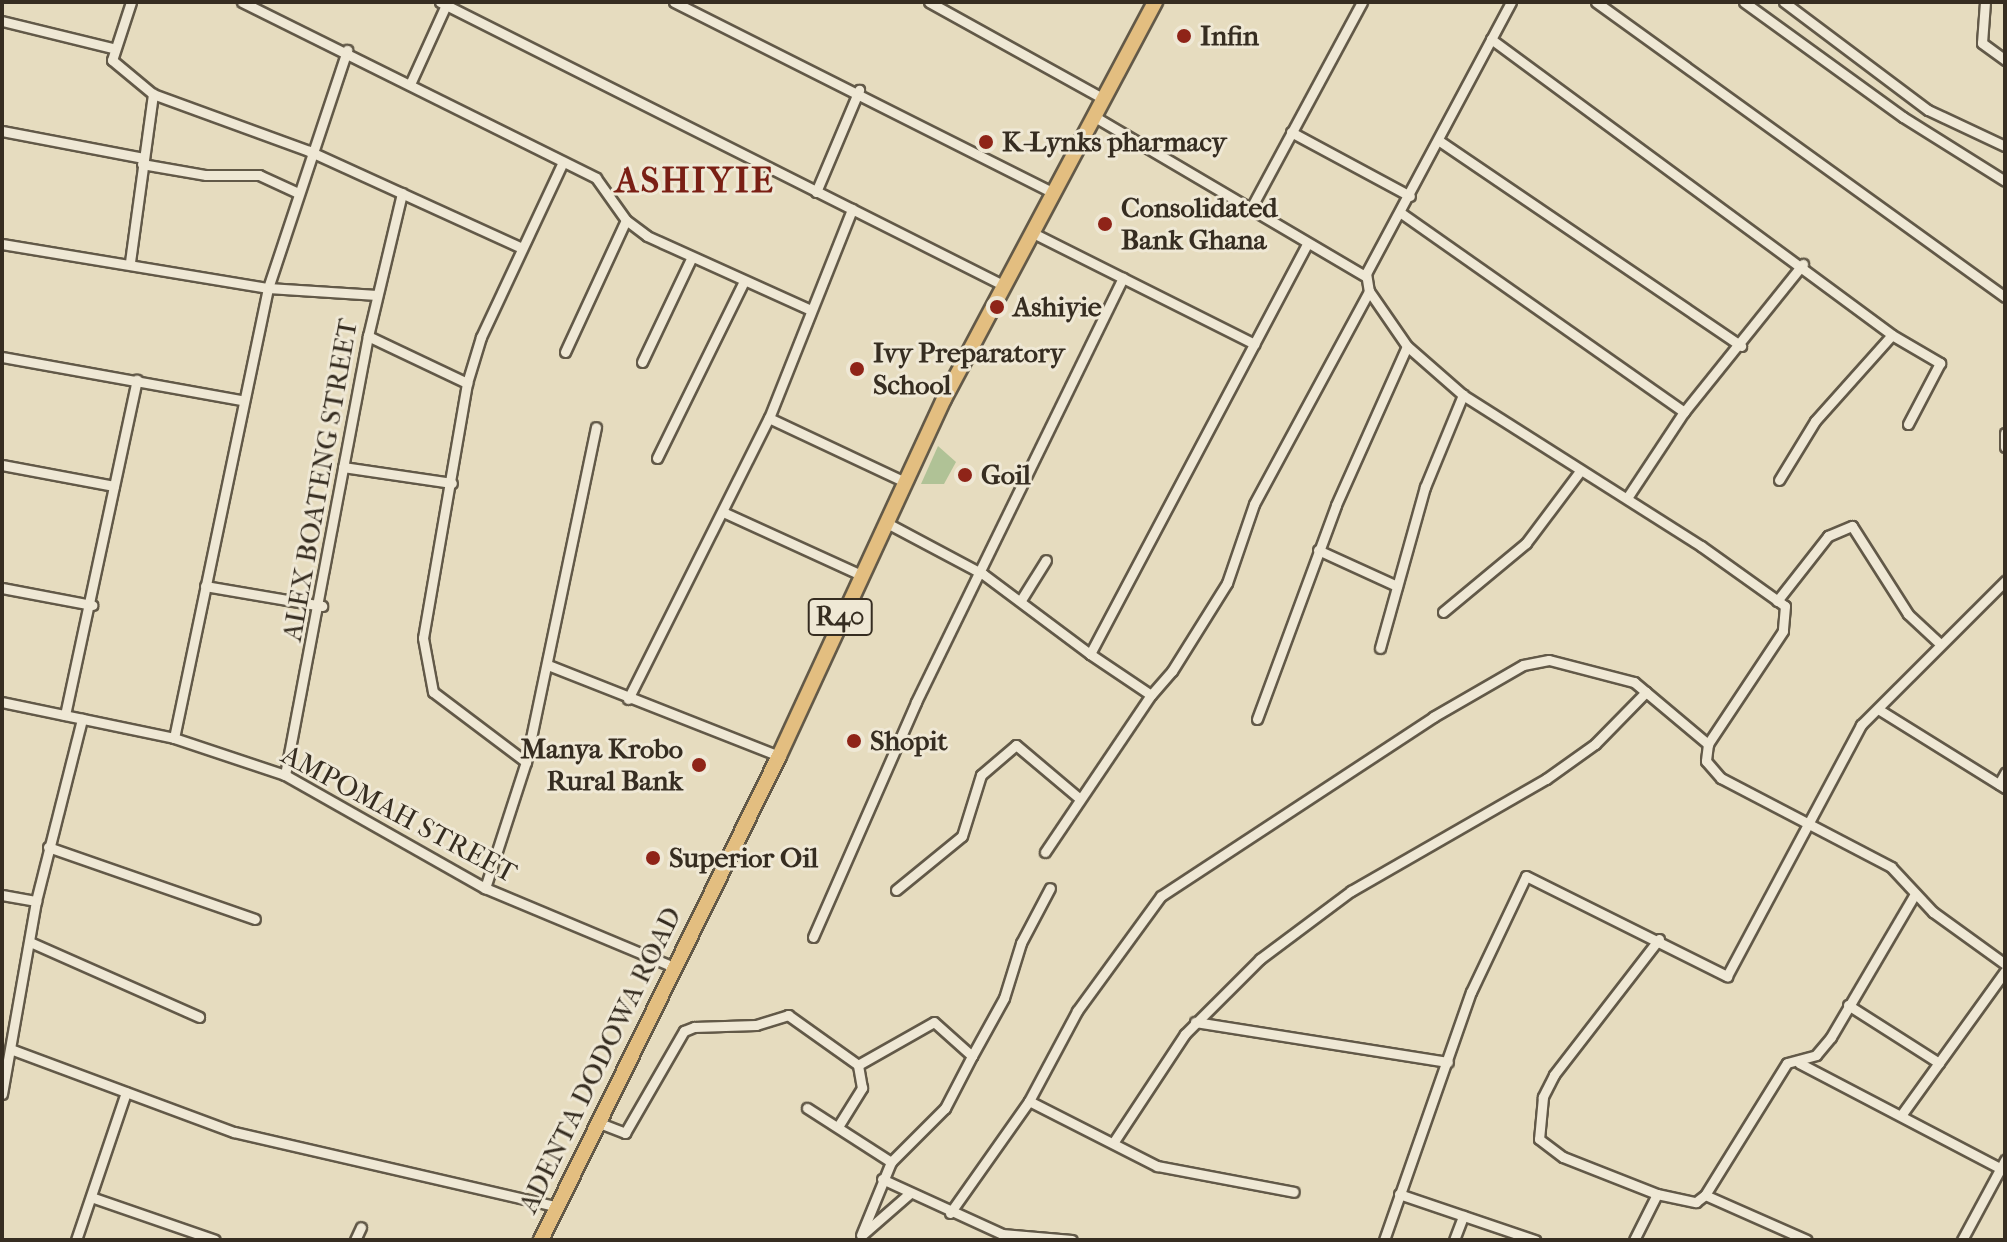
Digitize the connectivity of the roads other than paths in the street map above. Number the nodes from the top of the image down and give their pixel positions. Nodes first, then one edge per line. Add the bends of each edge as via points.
1 (131, 2) edge
2 (242, 2) edge
3 (674, 2) edge
4 (929, 2) edge
5 (1362, 2) edge
6 (1511, 2) edge
7 (1596, 2) edge
8 (1744, 2) edge
9 (1784, 2) edge
10 (1985, 2) edge
11 (1152, 3) edge
12 (443, 4) edge
13 (2, 21) edge
14 (1491, 39) junction
15 (112, 48) junction
16 (347, 50) junction
17 (2005, 60) edge
18 (411, 82) junction
19 (859, 90) junction
20 (153, 94) junction
21 (1104, 99) junction
22 (1095, 117) junction
23 (2, 131) edge
24 (1291, 132) junction
25 (1441, 142) junction
26 (2005, 146) edge
27 (309, 151) junction
28 (142, 161) junction
29 (563, 162) junction
30 (2005, 181) edge
31 (296, 192) junction
32 (816, 192) junction
33 (1051, 192) junction
34 (402, 193) junction
35 (1410, 196) junction
36 (852, 209) junction
37 (1250, 210) junction
38 (1401, 213) junction
39 (626, 220) junction
40 (1031, 232) junction
41 (2, 244) edge
42 (1307, 244) junction
43 (522, 248) junction
44 (691, 259) junction
45 (130, 262) junction
46 (1803, 264) junction
47 (1365, 276) junction
48 (1123, 278) junction
49 (743, 283) junction
50 (1003, 285) junction
51 (268, 288) junction
52 (1369, 291) junction
53 (377, 295) junction
54 (2005, 297) edge
55 (811, 310) junction
56 (1892, 335) junction
57 (368, 336) junction
58 (1255, 344) junction
59 (1407, 346) junction
60 (1741, 346) junction
61 (565, 352) dead end
62 (2, 357) edge
63 (642, 362) dead end
64 (137, 380) junction
65 (467, 383) junction
66 (1463, 395) junction
67 (241, 400) junction
68 (1684, 412) junction
69 (769, 418) junction
70 (1908, 424) dead end
71 (596, 427) dead end
72 (2005, 433) edge
73 (2005, 447) edge
74 (657, 458) dead end
75 (2, 465) edge
76 (343, 467) junction
77 (1580, 471) junction
78 (1779, 480) dead end
79 (905, 482) junction
80 (452, 483) junction
81 (114, 486) junction
82 (1627, 498) junction
83 (723, 512) junction
84 (885, 522) junction
85 (1318, 550) junction
86 (1046, 560) dead end
87 (859, 574) junction
88 (983, 574) junction
89 (2005, 581) edge
90 (205, 586) junction
91 (1397, 586) junction
92 (2, 588) edge
93 (1021, 600) junction
94 (1777, 601) junction
95 (92, 605) junction
96 (322, 606) junction
97 (1443, 612) dead end
98 (1938, 642) junction
99 (1380, 648) dead end
100 (1090, 654) junction
101 (548, 665) junction
102 (1646, 692) junction
103 (1151, 695) junction
104 (628, 699) junction
105 (2, 702) edge
106 (1878, 709) junction
107 (65, 715) junction
108 (82, 719) junction
109 (1257, 719) dead end
110 (174, 738) junction
111 (1708, 744) junction
112 (779, 756) junction
113 (526, 762) junction
114 (2005, 773) edge
115 (285, 775) junction
116 (2002, 786) edge
117 (1079, 798) junction
118 (1813, 823) junction
119 (48, 847) junction
120 (1045, 852) dead end
121 (485, 888) junction
122 (1050, 888) dead end
123 (896, 890) dead end
124 (1915, 894) junction
125 (2, 895) edge
126 (36, 901) junction
127 (255, 919) dead end
128 (813, 937) dead end
129 (1659, 939) junction
130 (30, 942) junction
131 (2005, 964) edge
132 (674, 967) junction
133 (2005, 971) edge
134 (1848, 1005) junction
135 (199, 1017) dead end
136 (1195, 1022) junction
137 (13, 1050) junction
138 (972, 1056) junction
139 (1448, 1062) junction
140 (1799, 1063) junction
141 (1939, 1063) junction
142 (858, 1065) junction
143 (126, 1092) junction
144 (2, 1094) edge
145 (1029, 1101) junction
146 (807, 1108) dead end
147 (1902, 1114) junction
148 (602, 1124) junction
149 (839, 1125) junction
150 (1115, 1140) junction
151 (891, 1162) junction
152 (2003, 1164) edge
153 (882, 1179) junction
154 (2001, 1181) edge
155 (1294, 1192) dead end
156 (910, 1193) junction
157 (1399, 1194) junction
158 (1657, 1194) junction
159 (1705, 1195) junction
160 (91, 1197) junction
161 (558, 1207) junction
162 (950, 1213) junction
163 (1463, 1216) junction
164 (361, 1227) dead end
165 (860, 1237) edge
166 (76, 1240) edge
167 (215, 1240) edge
168 (355, 1240) edge
169 (541, 1240) edge
170 (1072, 1240) edge
171 (1384, 1240) edge
172 (1454, 1240) edge
173 (1535, 1240) edge
174 (1634, 1240) edge
175 (1807, 1240) edge
176 (1962, 1240) edge

1 - 15 street
2 - 16 street
3 - 19 street
4 - 21 street
5 - 24 street
6 - 14 street
7 - 54 street
8 - 30 street via 1903,117
9 - 26 street via 1928,110
10 - 17 street via 1982,43
11 - 21 main road, ADENTA DODOWA ROAD / R40
12 - 18 street
12 - 32 street
13 - 15 street
14 - 25 street
14 - 46 street
15 - 20 street via 120,73
16 - 18 street
16 - 27 street
18 - 29 street
19 - 32 street
19 - 33 street
20 - 27 street
20 - 28 street
21 - 22 main road, ADENTA DODOWA ROAD / R40
22 - 33 main road, ADENTA DODOWA ROAD / R40
22 - 37 street
23 - 28 street
24 - 35 street
24 - 37 street
25 - 35 street
25 - 60 street
27 - 31 street
27 - 34 street
28 - 31 street via 206,175 259,175
28 - 45 street
29 - 39 street via 596,178
29 - 43 street
31 - 51 street
32 - 36 street
33 - 40 main road, ADENTA DODOWA ROAD / R40
34 - 43 street
34 - 53 street, ALEX BOATENG STREET
35 - 38 street
36 - 50 street
36 - 55 street
37 - 42 street
38 - 47 street
38 - 68 street
39 - 44 street
39 - 61 street
40 - 48 street
40 - 50 main road, ADENTA DODOWA ROAD / R40
41 - 45 street
42 - 47 street
42 - 58 street
43 - 65 street
44 - 49 street
44 - 63 street
45 - 51 street
46 - 56 street
46 - 60 street
47 - 52 street
48 - 58 street
48 - 88 street
49 - 55 street
49 - 74 street
50 - 79 main road, ADENTA DODOWA ROAD / R40
51 - 53 street
51 - 67 street
52 - 59 street
52 - 103 street via 1254,504 1210,615
53 - 57 street, ALEX BOATENG STREET
55 - 69 street
56 - 70 street via 1940,363
56 - 78 street via 1815,421
57 - 65 street
57 - 76 street, ALEX BOATENG STREET
58 - 100 street
59 - 66 street
59 - 85 street
60 - 68 street
62 - 64 street
64 - 67 street
64 - 81 street
65 - 80 street
66 - 77 street
66 - 91 street via 1425,487
67 - 90 street
68 - 82 street
69 - 79 street
69 - 83 street
71 - 101 street
72 - 73 street
75 - 81 street
76 - 80 street
76 - 96 street, ALEX BOATENG STREET
77 - 82 street
77 - 97 street via 1526,543
79 - 84 main road, ADENTA DODOWA ROAD / R40
80 - 113 street via 423,638 428,679 433,692 465,721
81 - 95 street
82 - 94 street
83 - 87 street
83 - 104 street
84 - 87 main road, ADENTA DODOWA ROAD / R40
84 - 88 street
85 - 91 street
85 - 109 street
86 - 93 street
87 - 112 main road, ADENTA DODOWA ROAD / R40
88 - 93 street
88 - 128 street via 916,702
89 - 98 street
90 - 96 street
90 - 110 street
91 - 99 street
92 - 95 street
93 - 100 street
94 - 98 street via 1828,536 1852,526 1902,607
94 - 111 street via 1789,613 1783,631
95 - 107 street
96 - 115 street, ALEX BOATENG STREET
98 - 106 street
100 - 103 street
101 - 104 street
101 - 113 street
102 - 111 street
102 - 136 street via 1595,744 1546,779 1351,891 1260,959
102 - 145 street via 1627,680 1549,660 1531,662 1433,717 1180,881 1161,896 1077,1011
103 - 117 street
104 - 112 street
105 - 107 street, AMPOMAH STREET
106 - 116 street
106 - 118 street via 1861,725
107 - 108 street, AMPOMAH STREET
108 - 110 street, AMPOMAH STREET
108 - 119 street
110 - 115 street, AMPOMAH STREET
111 - 118 street via 1706,761 1721,778
112 - 132 main road, ADENTA DODOWA ROAD / R40
113 - 121 street
114 - 116 street
115 - 121 street, AMPOMAH STREET
117 - 120 street
117 - 123 street via 1016,745 981,775 962,836
118 - 124 street via 1891,867
118 - 129 street via 1727,976
119 - 126 street
119 - 127 street
121 - 132 street, AMPOMAH STREET
122 - 138 street via 1021,943 1004,998
124 - 131 street
124 - 134 street
125 - 126 street
126 - 130 street
129 - 139 street via 1526,876 1499,926
129 - 158 street via 1554,1075 1537,1131 1563,1157
130 - 135 street
130 - 137 street
132 - 148 main road, ADENTA DODOWA ROAD / R40
133 - 141 street
134 - 140 street via 1816,1055
134 - 141 street
136 - 139 street
136 - 150 street
137 - 143 street
137 - 144 street
138 - 142 street via 934,1022
138 - 151 street via 945,1108
139 - 157 street
140 - 147 street via 1854,1097
140 - 159 street via 1787,1063
141 - 147 street
142 - 148 street via 788,1015 756,1025 694,1027 684,1031 625,1133
142 - 149 street via 862,1088
143 - 160 street
143 - 161 street via 325,1158
145 - 150 street
145 - 162 street
146 - 149 street
147 - 152 street
148 - 161 main road, ADENTA DODOWA ROAD / R40
149 - 151 street
150 - 155 street via 1161,1167
151 - 153 street
152 - 154 street
153 - 156 street
153 - 165 street
154 - 176 street
156 - 162 street
156 - 165 street
157 - 163 street
157 - 171 street
158 - 159 street via 1696,1202
158 - 174 street
159 - 175 street
160 - 166 street
160 - 167 street
161 - 169 main road, ADENTA DODOWA ROAD / R40
162 - 170 street via 1002,1234
163 - 172 street
163 - 173 street
164 - 168 street

